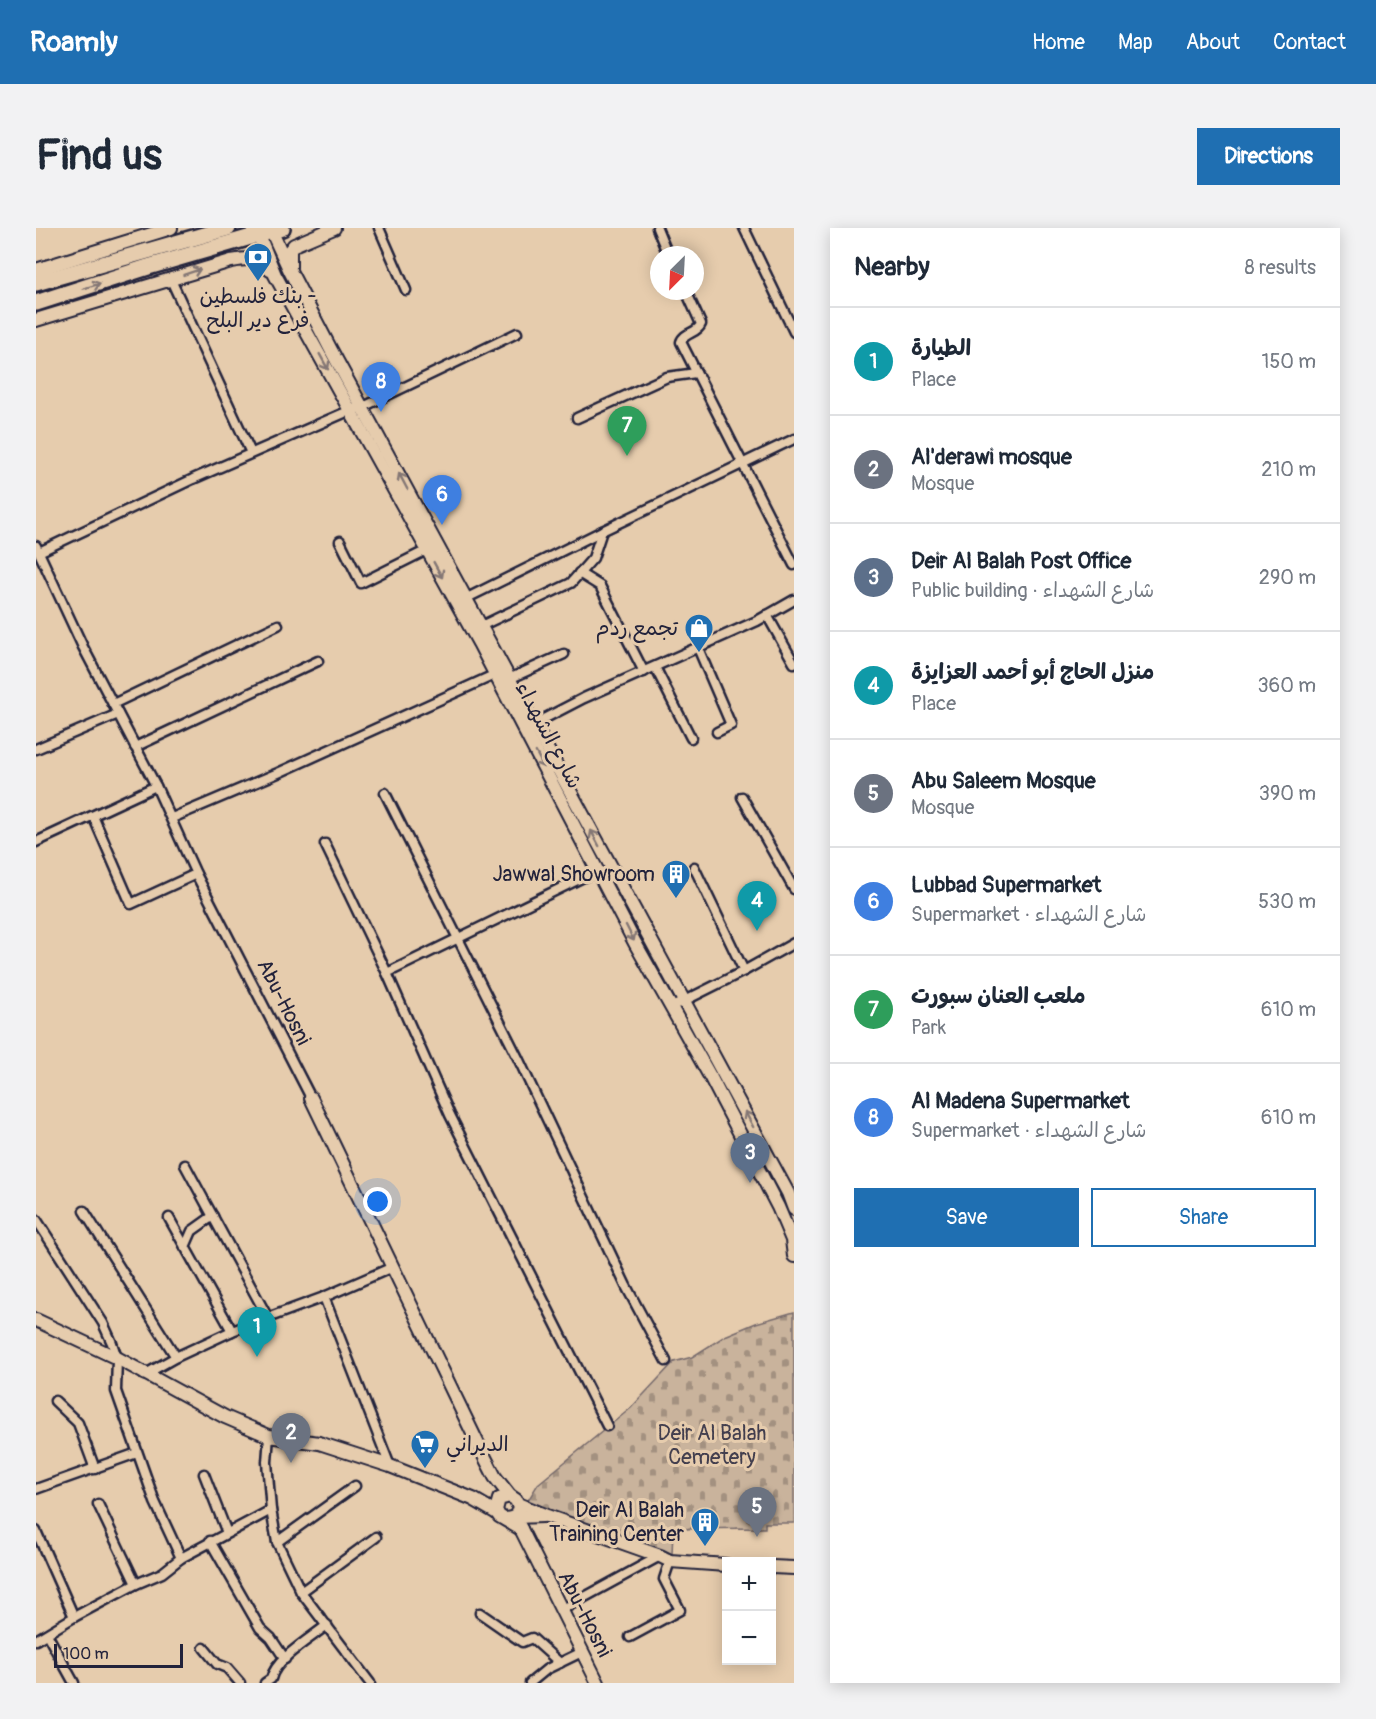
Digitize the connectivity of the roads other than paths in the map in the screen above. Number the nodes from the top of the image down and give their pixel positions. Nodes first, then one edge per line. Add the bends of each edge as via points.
1 (171, 228) edge
2 (228, 228) edge
3 (333, 228) edge
4 (379, 228) edge
5 (657, 228) edge
6 (744, 228) edge
7 (268, 230) edge
8 (664, 246) edge
9 (36, 270) edge
10 (290, 271) junction
11 (275, 275) junction
12 (171, 280) junction
13 (36, 283) edge
14 (406, 290) dead end
15 (690, 300) edge
16 (36, 303) edge
17 (36, 320) edge
18 (794, 332) edge
19 (517, 333) dead end
20 (696, 373) junction
21 (363, 407) junction
22 (351, 410) junction
23 (578, 418) dead end
24 (794, 439) edge
25 (251, 453) junction
26 (743, 465) junction
27 (602, 531) junction
28 (340, 541) dead end
29 (38, 549) edge
30 (427, 550) junction
31 (794, 565) edge
32 (579, 573) junction
33 (794, 600) edge
34 (462, 601) junction
35 (766, 615) junction
36 (278, 625) dead end
37 (481, 626) junction
38 (698, 648) junction
39 (564, 654) dead end
40 (318, 661) dead end
41 (794, 663) edge
42 (655, 667) junction
43 (644, 672) junction
44 (494, 675) junction
45 (509, 679) junction
46 (113, 704) junction
47 (118, 714) junction
48 (529, 727) junction
49 (717, 732) dead end
50 (691, 738) dead end
51 (135, 747) junction
52 (36, 749) edge
53 (156, 786) junction
54 (385, 793) dead end
55 (742, 797) dead end
56 (93, 816) junction
57 (172, 818) junction
58 (36, 842) edge
59 (325, 844) dead end
60 (694, 867) dead end
61 (598, 870) junction
62 (196, 874) junction
63 (794, 890) edge
64 (458, 938) junction
65 (794, 943) edge
66 (744, 971) junction
67 (387, 973) junction
68 (685, 1000) junction
69 (672, 1007) junction
70 (310, 1098) joint
71 (185, 1165) dead end
72 (794, 1209) edge
73 (84, 1211) dead end
74 (213, 1216) junction
75 (168, 1218) dead end
76 (36, 1219) edge
77 (185, 1247) junction
78 (794, 1256) edge
79 (393, 1267) junction
80 (324, 1297) junction
81 (268, 1318) junction
82 (36, 1320) edge
83 (232, 1331) junction
84 (176, 1357) junction
85 (117, 1358) junction
86 (666, 1361) dead end
87 (144, 1375) junction
88 (55, 1401) dead end
89 (607, 1426) dead end
90 (269, 1436) junction
91 (137, 1453) junction
92 (390, 1466) junction
93 (95, 1468) junction
94 (204, 1474) dead end
95 (355, 1486) dead end
96 (36, 1489) edge
97 (473, 1499) junction
98 (509, 1500) junction
99 (98, 1504) dead end
100 (271, 1510) junction
101 (506, 1516) junction
102 (547, 1516) junction
103 (36, 1531) edge
104 (227, 1533) junction
105 (376, 1537) dead end
106 (210, 1541) junction
107 (277, 1542) junction
108 (181, 1558) junction
109 (665, 1558) junction
110 (722, 1565) edge
111 (776, 1567) edge
112 (794, 1568) edge
113 (136, 1584) junction
114 (300, 1592) junction
115 (561, 1610) junction
116 (480, 1613) dead end
117 (74, 1617) junction
118 (327, 1625) junction
119 (47, 1634) junction
120 (630, 1637) dead end
121 (36, 1640) edge
122 (204, 1648) dead end
123 (582, 1652) junction
124 (285, 1659) junction
125 (560, 1663) junction
126 (273, 1671) junction
127 (74, 1683) edge
128 (240, 1683) edge
129 (265, 1683) edge
130 (279, 1683) edge
131 (370, 1683) edge
132 (530, 1683) edge
133 (598, 1683) edge

1 - 9 main road
2 - 13 highway
3 - 10 main road via 294,245 290,250
4 - 14 street
5 - 8 street
6 - 18 street
7 - 10 main road, شارع الشهداء
7 - 11 main road, شارع الشهداء
16 -> 7 highway
10 - 21 main road, شارع الشهداء
12 -> 11 main road via 248,258 264,263
11 -> 22 main road, شارع الشهداء
12 - 17 main road
12 - 25 street
15 - 20 street via 701,324 681,342
19 - 21 street
20 - 23 street via 667,377
20 - 26 street
21 - 22 street
34 -> 21 main road, شارع الشهداء
22 - 25 street
22 - 30 main road, شارع الشهداء
24 - 26 street
25 - 29 street
26 - 27 street
26 - 31 street
27 - 32 street via 593,558
27 - 34 street
28 - 30 street via 361,583
29 - 46 street, Abu-Hosni
30 -> 34 main road, شارع الشهداء
32 - 37 street via 571,582
32 - 43 street via 600,586
33 - 35 street
34 - 37 main road, شارع الشهداء
34 - 44 main road, شارع الشهداء
35 - 38 street
35 - 41 street
36 - 46 street
37 - 45 main road, شارع الشهداء
38 - 42 street
38 - 49 street via 731,725
39 - 45 street
40 - 51 street
42 - 43 street
42 - 50 street
43 - 48 street
44 - 48 main road, شارع الشهداء
44 - 57 street
45 - 48 main road, شارع الشهداء
46 - 47 street, Abu-Hosni
47 - 51 street, Abu-Hosni
47 - 52 street
48 -> 61 main road, شارع الشهداء
68 -> 48 main road, شارع الشهداء
51 - 53 street, Abu-Hosni
53 - 56 street
53 - 57 street, Abu-Hosni
54 - 64 street
55 - 63 street
56 - 58 street
56 - 62 street via 131,904
57 - 62 street, Abu-Hosni
59 - 67 street
60 - 66 street
61 - 64 street
61 -> 69 main road, شارع الشهداء
62 - 70 street, Abu-Hosni
64 - 67 street
64 - 86 street
65 - 66 street
66 - 68 street
67 - 89 street via 450,1115
68 - 69 street
72 -> 68 main road, شارع الشهداء
69 - 78 main road, شارع الشهداء via 778,1207 792,1240
70 - 79 main road, Abu-Hosni
71 - 74 street
73 - 84 street
74 - 77 street via 192,1231
74 - 81 street
75 - 77 street
76 - 85 street via 102,1323
77 - 83 street
79 - 80 street
79 - 98 main road, Abu-Hosni
80 - 81 street
80 - 92 street
81 - 83 street
82 - 85 main road
83 - 84 street
84 - 87 street
85 - 87 main road
85 - 91 street via 116,1391
87 - 90 main road
88 - 93 street via 78,1423
90 - 92 main road via 319,1443
90 - 100 street
91 - 93 street
91 - 108 street
92 - 97 main road
93 - 96 street
94 - 104 street
95 - 107 street
97 - 98 main road
97 - 101 main road
98 - 101 main road via 519,1512
98 - 101 main road via 495,1506
98 - 102 main road
99 - 113 street
100 - 104 street
100 - 107 street
101 - 102 main road
101 - 115 main road, Abu-Hosni via 522,1530
102 - 109 main road
103 - 117 street
104 - 106 street
105 - 114 street
106 - 108 street
106 - 124 street via 260,1628 272,1638
107 - 114 street
108 - 113 street via 162,1574
109 - 110 main road
109 - 115 street
109 - 120 street via 663,1579 680,1610
111 - 112 main road
113 - 117 street
114 - 118 street
115 - 123 main road, Abu-Hosni
116 - 125 street via 522,1642 532,1638
117 - 119 street
118 - 124 street
118 - 131 street
119 - 121 street
119 - 127 street
122 - 128 street
123 - 125 street
123 - 133 main road, Abu-Hosni
124 - 126 street
125 - 132 street
126 - 129 street via 271,1680
126 - 130 street

